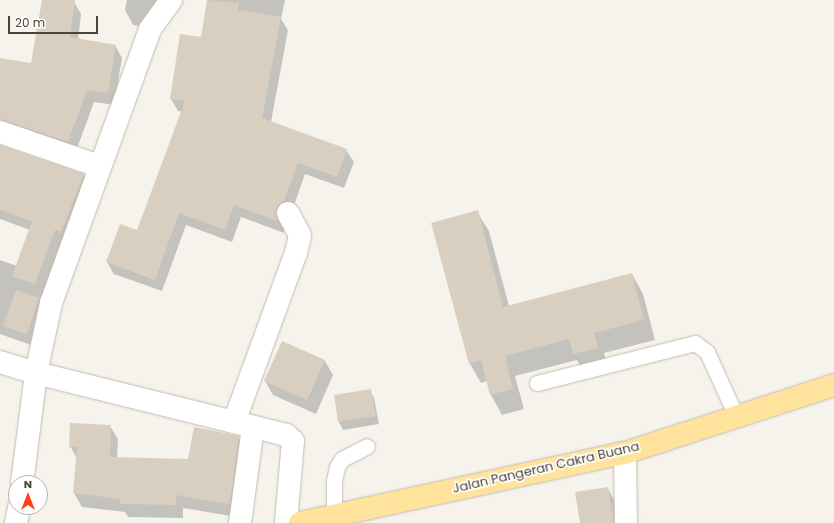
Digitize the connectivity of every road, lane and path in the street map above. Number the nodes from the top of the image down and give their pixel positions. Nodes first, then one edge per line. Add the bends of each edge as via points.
1 (171, 0) edge
2 (0, 132) edge
3 (99, 166) junction
4 (288, 213) dead end
5 (0, 362) edge
6 (36, 373) junction
7 (537, 383) dead end
8 (834, 385) edge
9 (736, 416) junction
10 (244, 424) junction
11 (367, 446) dead end
12 (625, 453) junction
13 (23, 475) edge
14 (334, 515) junction
15 (240, 523) edge
16 (286, 523) edge
17 (300, 523) edge
18 (626, 523) edge

1 - 3 street via 150,29
2 - 3 street
3 - 6 street via 51,303
4 - 10 street via 300,235
5 - 6 street
6 - 10 street
6 - 13 street
7 - 9 lane via 695,344 707,352
8 - 9 main road, Jalan Pangeran Cakra Buana
9 - 12 main road, Jalan Pangeran Cakra Buana
10 - 15 street
10 - 16 street via 286,435 293,441
11 - 14 lane via 342,459 337,467 334,481
12 - 14 main road, Jalan Pangeran Cakra Buana
12 - 18 street
14 - 17 main road, Jalan Pangeran Cakra Buana

